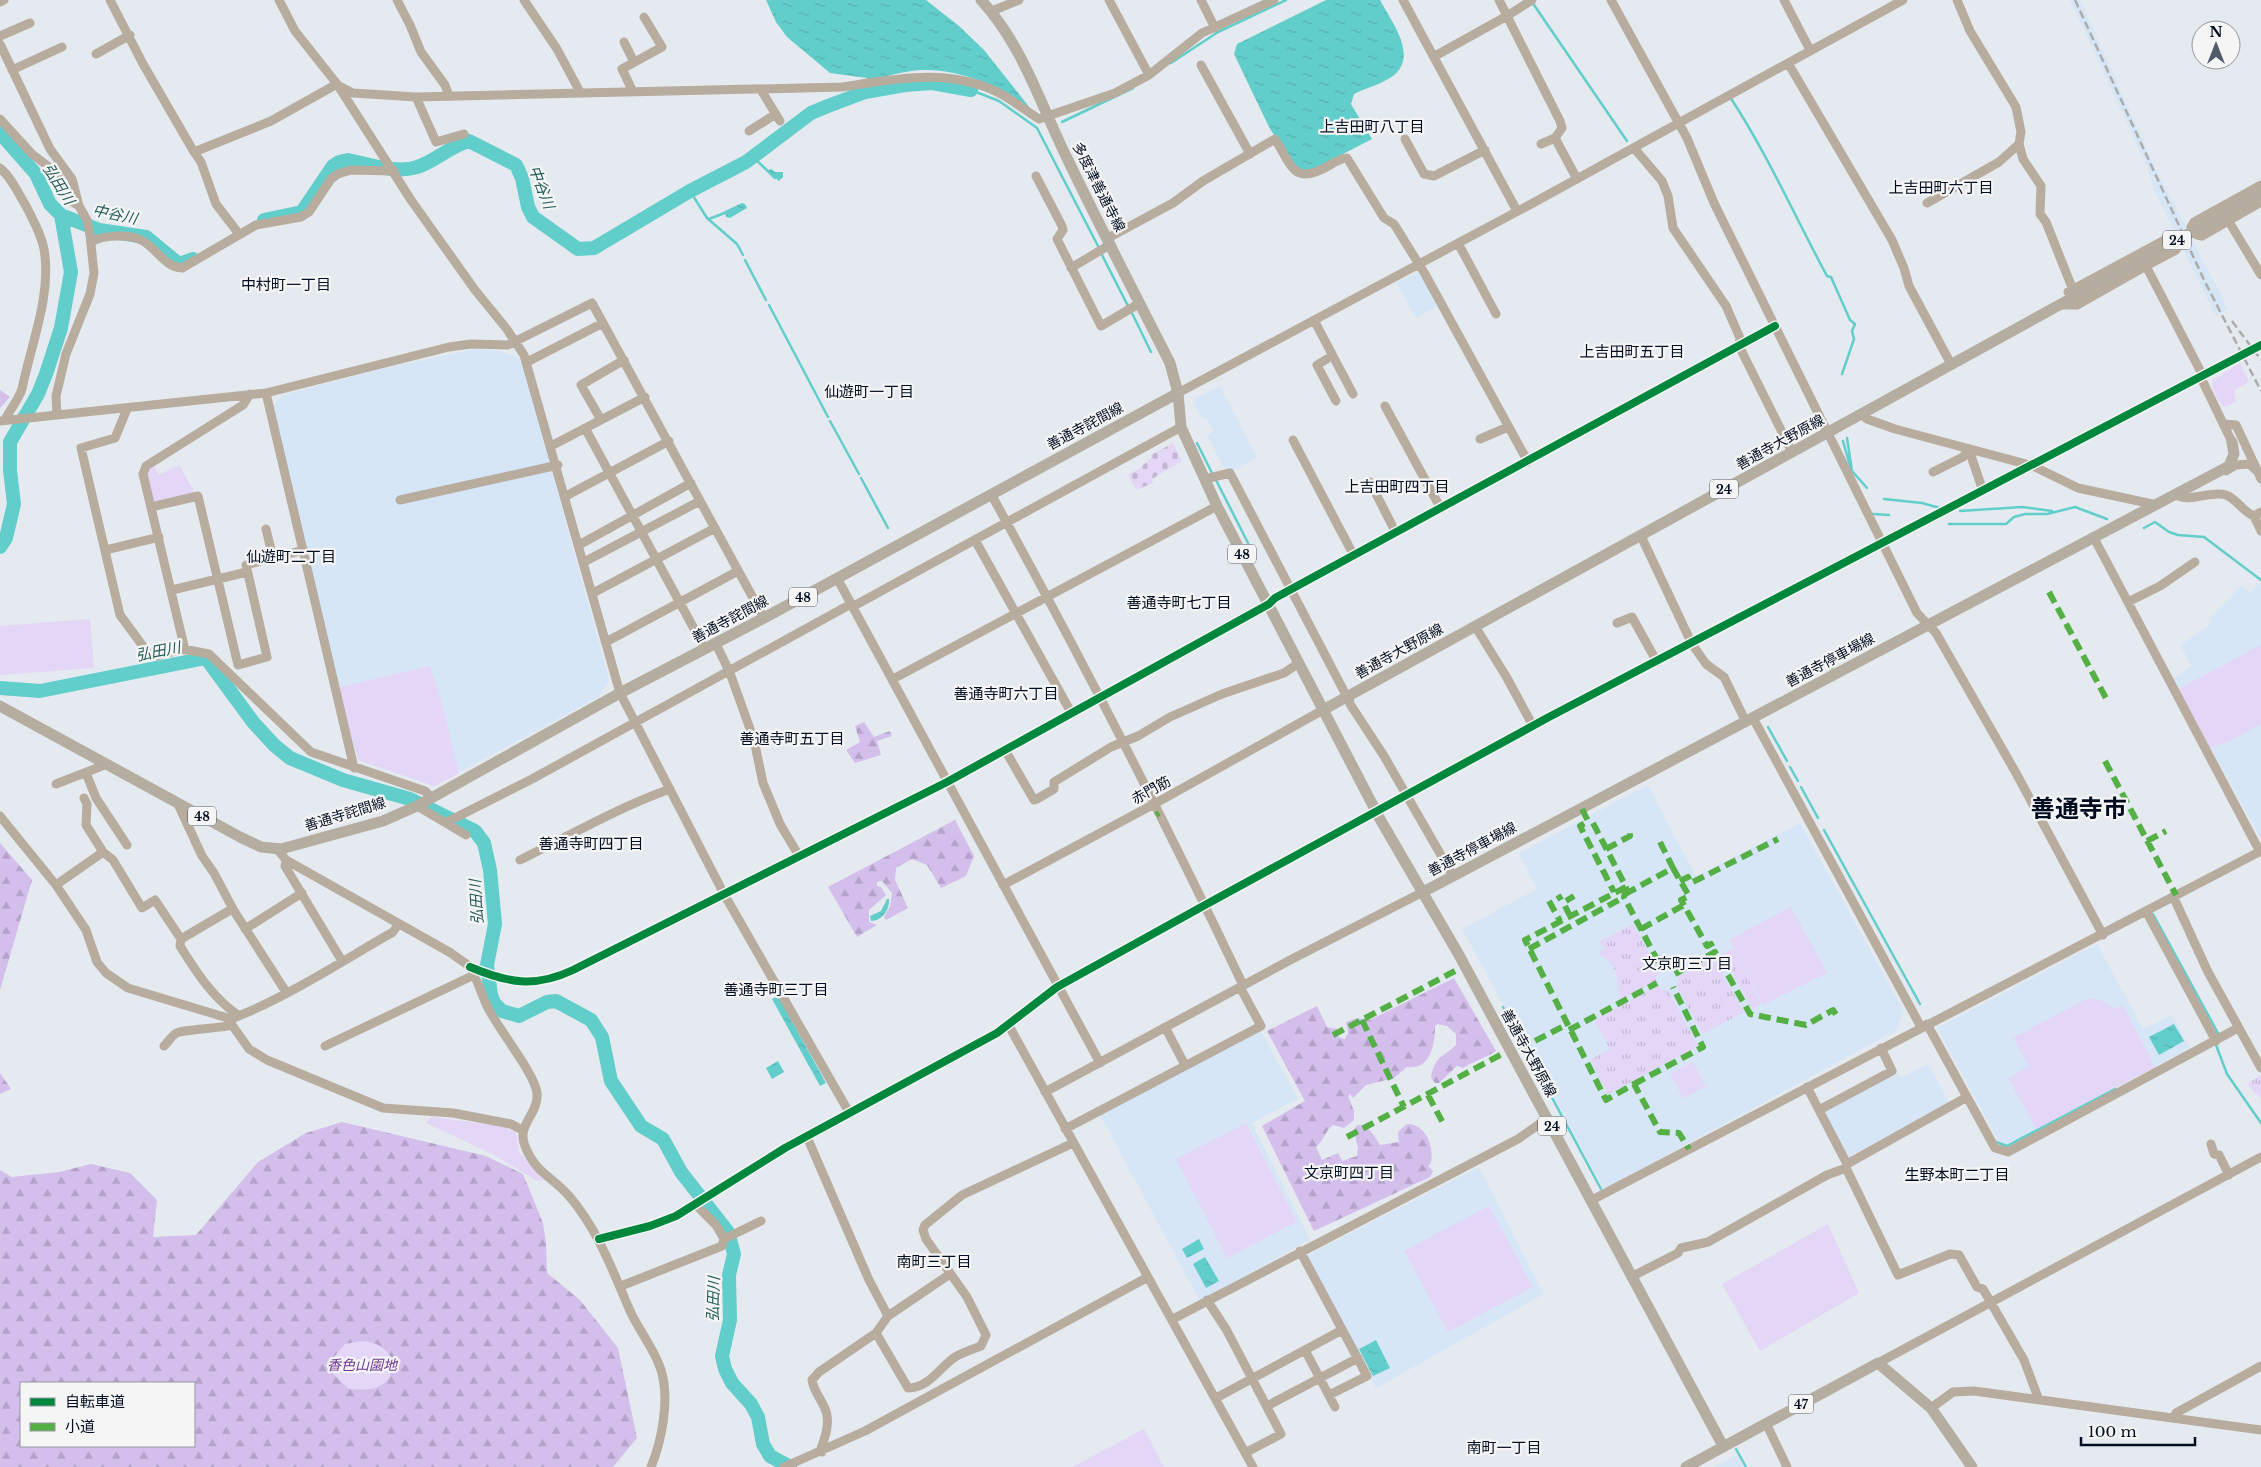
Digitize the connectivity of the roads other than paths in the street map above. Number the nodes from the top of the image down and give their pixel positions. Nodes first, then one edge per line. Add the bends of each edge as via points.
1 (4, 0) edge
2 (110, 0) edge
3 (279, 0) edge
4 (397, 0) edge
5 (524, 0) edge
6 (981, 0) edge
7 (1019, 0) edge
8 (1109, 0) edge
9 (1201, 0) edge
10 (1274, 0) edge
11 (1403, 0) edge
12 (1499, 0) edge
13 (1611, 0) edge
14 (1784, 0) edge
15 (1903, 0) edge
16 (1957, 0) edge
17 (1531, 1) edge
18 (0, 2) edge
19 (1258, 4) edge
20 (992, 11) junction
21 (1507, 16) junction
22 (644, 17) dead end
23 (30, 23) dead end
24 (1215, 28) junction
25 (130, 35) junction
26 (0, 36) edge
27 (624, 42) dead end
28 (0, 44) edge
29 (62, 47) dead end
30 (1810, 50) junction
31 (96, 54) dead end
32 (1435, 56) junction
33 (634, 62) junction
34 (1788, 62) junction
35 (1201, 65) dead end
36 (12, 70) junction
37 (1149, 75) junction
38 (337, 84) junction
39 (761, 90) junction
40 (580, 92) junction
41 (633, 92) junction
42 (449, 96) junction
43 (416, 97) junction
44 (1050, 116) junction
45 (0, 119) edge
46 (1679, 123) junction
47 (749, 131) dead end
48 (464, 134) dead end
49 (1555, 138) junction
50 (1405, 139) dead end
51 (1541, 144) dead end
52 (2019, 144) junction
53 (1634, 148) junction
54 (1485, 150) junction
55 (194, 152) junction
56 (1250, 154) junction
57 (0, 168) edge
58 (394, 171) junction
59 (1036, 176) dead end
60 (1577, 179) junction
61 (2261, 185) edge
62 (2261, 194) edge
63 (2261, 202) edge
64 (1927, 203) dead end
65 (79, 206) junction
66 (1517, 211) junction
67 (2228, 220) junction
68 (239, 234) junction
69 (91, 239) junction
70 (1458, 243) junction
71 (1105, 245) junction
72 (1418, 264) junction
73 (2146, 266) junction
74 (1071, 268) junction
75 (2261, 275) edge
76 (2073, 290) junction
77 (2060, 305) junction
78 (1133, 307) junction
79 (1496, 314) dead end
80 (1311, 321) junction
81 (604, 323) junction
82 (1775, 326) junction
83 (516, 341) junction
84 (2261, 345) edge
85 (1739, 346) junction
86 (624, 360) junction
87 (527, 362) junction
88 (1951, 364) junction
89 (2202, 377) junction
90 (266, 393) junction
91 (1178, 393) junction
92 (250, 394) junction
93 (1353, 394) dead end
94 (645, 397) junction
95 (1336, 401) dead end
96 (1385, 406) dead end
97 (127, 409) junction
98 (1862, 414) junction
99 (57, 416) junction
100 (5, 420) edge
101 (601, 420) junction
102 (2223, 424) junction
103 (1181, 427) junction
104 (1508, 427) junction
105 (585, 428) junction
106 (1827, 434) junction
107 (1293, 440) dead end
108 (1480, 440) dead end
109 (668, 441) junction
110 (2232, 442) joint
111 (551, 446) junction
112 (1969, 450) junction
113 (1792, 452) junction
114 (1528, 462) junction
115 (558, 466) junction
116 (2033, 466) junction
117 (609, 472) junction
118 (1933, 472) dead end
119 (2217, 473) junction
120 (2259, 475) edge
121 (1205, 479) junction
122 (1370, 482) dead end
123 (691, 484) junction
124 (2194, 485) junction
125 (1983, 491) junction
126 (991, 494) junction
127 (2175, 495) junction
128 (566, 496) junction
129 (2200, 497) junction
130 (400, 500) dead end
131 (700, 501) junction
132 (2157, 505) junction
133 (1217, 506) junction
134 (151, 507) junction
135 (1441, 509) junction
136 (2258, 514) edge
137 (633, 516) junction
138 (1006, 521) junction
139 (715, 528) junction
140 (266, 529) dead end
141 (2261, 531) edge
142 (642, 532) junction
143 (1396, 533) junction
144 (1641, 536) junction
145 (159, 537) junction
146 (2094, 538) junction
147 (975, 540) junction
148 (1882, 542) junction
149 (579, 545) junction
150 (105, 550) junction
151 (304, 550) junction
152 (1354, 556) junction
153 (273, 558) junction
154 (656, 559) junction
155 (584, 562) junction
156 (2195, 562) dead end
157 (738, 571) junction
158 (247, 572) junction
159 (837, 578) junction
160 (218, 579) junction
161 (1291, 589) junction
162 (172, 590) junction
163 (593, 593) junction
164 (1048, 597) junction
165 (2128, 602) junction
166 (680, 603) junction
167 (1269, 604) junction
168 (852, 605) junction
169 (1015, 614) junction
170 (764, 618) junction
171 (1617, 623) dead end
172 (1930, 624) junction
173 (1475, 626) junction
174 (606, 642) junction
175 (716, 644) junction
176 (1692, 644) junction
177 (186, 650) junction
178 (705, 650) junction
179 (1657, 662) junction
180 (1300, 663) junction
181 (238, 665) junction
182 (729, 672) junction
183 (230, 676) junction
184 (893, 679) junction
185 (620, 693) junction
186 (1348, 697) junction
187 (1100, 699) junction
188 (0, 706) edge
189 (1323, 710) junction
190 (1072, 714) junction
191 (1750, 720) junction
192 (636, 722) junction
193 (1533, 726) junction
194 (1122, 742) junction
195 (1006, 750) junction
196 (107, 764) junction
197 (354, 768) junction
198 (86, 773) junction
199 (947, 782) junction
200 (56, 784) dead end
201 (670, 789) junction
202 (1407, 796) junction
203 (84, 798) dead end
204 (430, 799) junction
205 (178, 804) junction
206 (1154, 804) junction
207 (417, 806) junction
208 (1376, 812) junction
209 (0, 816) edge
210 (447, 822) junction
211 (466, 836) dead end
212 (127, 845) dead end
213 (277, 849) junction
214 (2260, 851) edge
215 (103, 852) junction
216 (799, 856) junction
217 (286, 860) junction
218 (520, 860) dead end
219 (1454, 876) junction
220 (1003, 884) junction
221 (56, 885) junction
222 (1423, 892) junction
223 (302, 893) junction
224 (724, 894) junction
225 (2173, 896) junction
226 (1205, 905) junction
227 (232, 909) junction
228 (2146, 911) junction
229 (398, 925) junction
230 (245, 929) junction
231 (2103, 935) junction
232 (181, 939) junction
233 (342, 961) junction
234 (472, 971) junction
235 (1242, 986) junction
236 (1057, 987) junction
237 (286, 992) junction
238 (234, 1020) junction
239 (1008, 1024) junction
240 (1924, 1025) junction
241 (1165, 1027) junction
242 (2238, 1028) junction
243 (2216, 1041) junction
244 (164, 1046) dead end
245 (325, 1046) dead end
246 (1881, 1048) junction
247 (1100, 1063) junction
248 (1185, 1065) junction
249 (2261, 1068) edge
250 (1807, 1087) junction
251 (1045, 1092) junction
252 (1967, 1097) junction
253 (1819, 1110) junction
254 (850, 1114) junction
255 (1548, 1118) junction
256 (1065, 1129) junction
257 (522, 1130) junction
258 (807, 1137) junction
259 (1073, 1143) junction
260 (2211, 1144) dead end
261 (2261, 1158) edge
262 (1846, 1166) junction
263 (2229, 1175) junction
264 (1590, 1201) junction
265 (696, 1204) junction
266 (761, 1221) dead end
267 (599, 1239) junction
268 (724, 1239) junction
269 (1300, 1251) junction
270 (950, 1274) junction
271 (1631, 1276) junction
272 (1148, 1277) junction
273 (621, 1286) junction
274 (1207, 1300) junction
275 (1990, 1303) junction
276 (888, 1316) junction
277 (1173, 1319) junction
278 (1342, 1330) junction
279 (876, 1333) junction
280 (1305, 1350) junction
281 (1358, 1358) junction
282 (1878, 1363) junction
283 (2261, 1366) edge
284 (1253, 1378) junction
285 (1321, 1379) junction
286 (1329, 1395) junction
287 (1216, 1398) junction
288 (2039, 1400) junction
289 (1267, 1406) junction
290 (1335, 1407) dead end
291 (1930, 1408) junction
292 (2174, 1418) junction
293 (1766, 1422) junction
294 (2261, 1430) edge
295 (1723, 1446) junction
296 (823, 1453) junction
297 (1246, 1454) junction
298 (651, 1467) edge
299 (784, 1467) edge
300 (1253, 1467) edge
301 (1686, 1467) edge
302 (1787, 1467) edge
303 (1972, 1467) edge

1 - 18 street
2 - 25 street
3 - 38 street via 295,31
4 - 42 street via 421,52 445,85
5 - 40 street
6 - 20 main road, 多度津善通寺線
7 - 20 street
8 - 37 street
9 - 24 street
10 - 19 street
11 - 32 street
12 - 21 street
13 - 46 street
14 - 30 street
15 - 30 street
16 - 52 street via 1970,31 2016,107 2021,132
17 - 21 street
19 - 24 street
20 - 44 main road, 多度津善通寺線 via 1010,38
21 - 32 street
21 - 49 street via 1562,128
22 - 33 street via 662,47
23 - 26 street
24 - 37 street via 1202,33
25 - 31 street
25 - 55 street via 143,64
27 - 33 street
28 - 36 street
29 - 36 street
30 - 34 street
32 - 54 street
33 - 41 street via 622,69
34 - 46 street
34 - 88 street via 1892,240 1909,286
35 - 56 street
36 - 65 street via 50,149 72,179
37 - 44 street via 1115,93
38 - 43 street via 352,93
38 - 55 street via 270,121
38 - 58 street
39 - 41 street
39 - 44 street via 842,87 911,77 945,77 1000,93 1039,120
39 - 47 street via 778,117
40 - 41 street
40 - 42 street
42 - 43 street
43 - 48 street via 436,142
44 - 71 main road, 多度津善通寺線
45 - 65 street via 32,154 50,167 61,180 71,201
46 - 53 street
46 - 82 street
49 - 51 street
49 - 60 street
50 - 54 street via 1424,174 1434,176
52 - 64 street via 1999,162
52 - 76 street via 2023,159 2041,186 2040,214
53 - 60 street
53 - 85 street via 1662,181 1673,228 1726,306 1740,338
54 - 66 street
55 - 68 street via 201,162 216,204
56 - 71 street
56 - 72 street via 1275,140 1294,170 1302,175 1315,174 1348,158 1384,218 1394,224
57 - 100 street via 38,229 45,266 43,295 22,389
58 - 68 street via 357,169 338,174 331,178 309,212 302,217 256,225
58 - 83 street via 475,290
59 - 74 street via 1062,226 1057,239
60 - 66 street
61 - 67 street via 2194,222 2191,227 2196,235 2202,236
62 - 77 main road, 善通寺大野原線 / 24, bridge
63 - 67 street
65 - 69 street via 87,220
66 - 70 street
67 - 75 street
68 - 69 street via 182,268 174,268 141,240
69 - 99 street via 94,273 90,294 66,354 56,396
70 - 72 street
70 - 79 street
71 - 74 street
71 - 78 main road, 多度津善通寺線
72 - 80 street
72 - 104 street
73 - 76 street via 2176,250 2179,245 2172,236
73 - 77 street via 2077,306
73 - 89 street
74 - 78 street via 1101,326
76 - 77 street
77 - 88 main road, 善通寺大野原線 / 24
78 - 91 main road, 多度津善通寺線 via 1170,363
80 - 91 street
80 - 93 street
80 - 95 street via 1329,361 1317,365
81 - 83 street via 592,303
81 - 86 street
81 - 87 street
82 - 85 street
82 - 106 street
83 - 87 street
83 - 90 street via 508,345 471,344 449,348
84 - 89 street
85 - 113 street
85 - 114 street
86 - 94 street
86 - 101 street via 581,384
87 - 111 street
88 - 98 main road, 善通寺大野原線 / 24
89 - 102 street
89 - 116 street
90 - 92 street
90 - 151 street
91 - 103 main road, 48
91 - 126 main road, 善通寺詫間線 / 48
92 - 97 street
92 - 134 street via 243,405 146,466 143,474
94 - 101 street
94 - 109 street
96 - 135 street
97 - 99 street
97 - 150 street via 115,438 81,448
98 - 106 main road, 善通寺大野原線 / 24
98 - 112 street via 1873,422
99 - 100 street
101 - 105 street
102 - 110 street
102 - 120 street via 2236,424
103 - 121 main road, 48
103 - 138 street
104 - 108 street
104 - 114 street
105 - 111 street
105 - 117 street
106 - 113 main road, 善通寺大野原線 / 24
106 - 148 street
107 - 152 street
109 - 117 street
109 - 123 street
110 - 119 main road, 善通寺停車場線 via 2234,454 2229,466
111 - 115 street
112 - 116 street
112 - 118 street via 1963,457
112 - 125 street
113 - 144 main road, 善通寺大野原線 / 24
114 - 135 street
115 - 128 street
115 - 130 street
116 - 125 street
116 - 132 street via 2078,488
117 - 128 street
117 - 137 street
119 - 120 street via 2246,464
119 - 124 main road, 善通寺停車場線
121 - 133 main road, 48
121 - 161 street via 1230,472
122 - 143 street
123 - 131 street
123 - 137 street
124 - 127 main road, 善通寺停車場線
124 - 129 street via 2195,493
125 - 148 street
126 - 138 street
126 - 159 main road, 善通寺詫間線 / 48
127 - 129 street via 2182,499
127 - 132 main road, 善通寺停車場線
128 - 149 street
129 - 136 street via 2224,494 2248,513
131 - 139 street
131 - 142 street
132 - 146 main road, 善通寺停車場線
133 - 164 street
133 - 167 main road, 48
134 - 145 street
134 - 160 street via 198,496
135 - 143 street
136 - 141 street
137 - 142 street
137 - 149 street
138 - 147 street
138 - 164 street
139 - 154 street
139 - 157 street
140 - 153 street
142 - 154 street
142 - 155 street
143 - 152 street
144 - 173 main road, 善通寺大野原線 / 24
144 - 176 street
145 - 150 street
145 - 162 street
146 - 165 street
146 - 172 main road, 善通寺停車場線
147 - 168 street
147 - 169 street
148 - 172 street via 1917,613
148 - 176 street
149 - 155 street
150 - 177 street via 120,614 148,653 157,656
151 - 153 street
151 - 197 street
152 - 161 street
153 - 158 street via 246,565
154 - 163 street
154 - 166 street
155 - 163 street
156 - 165 street via 2160,586
157 - 166 street
157 - 170 street
158 - 160 street
158 - 181 street via 267,657
159 - 168 street
159 - 170 main road, 善通寺詫間線 / 48
160 - 162 street
160 - 181 street
161 - 167 street
161 - 186 street
162 - 177 street
163 - 174 street
164 - 169 street
164 - 187 street
165 - 214 street
166 - 174 street
166 - 178 street
167 - 180 main road, 48
167 - 187 street
168 - 182 street
168 - 184 street
169 - 184 street
169 - 190 street
170 - 175 main road, 善通寺詫間線 / 48
171 - 179 street via 1632,616
172 - 191 main road, 善通寺停車場線
172 - 231 street via 2016,773
173 - 186 main road, 善通寺大野原線 / 24
173 - 193 street
174 - 185 street
175 - 178 main road, 善通寺詫間線 / 48
175 - 182 street
176 - 179 street
176 - 191 street via 1706,664 1724,677
177 - 183 street via 209,654
178 - 185 main road, 善通寺詫間線 / 48
179 - 193 street
180 - 189 main road, 48
180 - 194 street via 1284,674 1222,694
181 - 183 street
182 - 192 street
182 - 216 street via 754,740 763,783 780,824
183 - 197 street via 311,752
184 - 199 street
185 - 192 street
185 - 204 main road, 善通寺詫間線 / 48
186 - 189 main road, 善通寺大野原線 / 24
186 - 202 street
187 - 190 street
187 - 194 street
188 - 196 main road, 善通寺詫間線 / 48
189 - 206 street, 赤門筋
189 - 208 main road, 善通寺大野原線 / 24
190 - 195 street
191 - 219 main road, 善通寺停車場線
191 - 240 street
192 - 201 street
192 - 210 street
193 - 202 street
194 - 195 street via 1054,782 1054,789 1034,800
194 - 206 street
195 - 199 street
196 - 198 street
196 - 205 main road, 善通寺詫間線 / 48
197 - 204 street via 425,791
198 - 200 street
198 - 212 street via 96,798
199 - 216 street
199 - 220 street
201 - 218 street via 618,809
201 - 224 street
202 - 208 street
202 - 219 street
203 - 215 street via 87,804 86,824
204 - 207 main road, 善通寺詫間線 / 48
205 - 213 main road, 善通寺詫間線 / 48 via 240,837
205 - 227 street
206 - 220 street, 赤門筋
206 - 226 street
207 - 210 street
207 - 213 main road, 善通寺詫間線 / 48 via 383,821
208 - 222 main road, 善通寺大野原線 / 24
208 - 226 street
209 - 221 street
210 - 211 street
213 - 217 street
214 - 225 street
215 - 221 street
215 - 232 street via 113,860 142,908 155,900
216 - 224 street
217 - 223 street via 285,866
217 - 229 street
219 - 222 main road, 善通寺停車場線
220 - 236 street
221 - 238 street via 86,930 96,962 106,973 128,988
222 - 235 street
222 - 255 main road, 善通寺大野原線 / 24
223 - 230 street
223 - 233 street
224 - 234 street via 549,980 531,983
224 - 254 street
225 - 228 street
225 - 242 street
226 - 235 street
226 - 236 street
227 - 230 street
227 - 232 street
228 - 231 street
228 - 243 street
229 - 233 street via 393,932
229 - 234 street via 451,953
230 - 237 street
231 - 240 street
232 - 238 street via 180,946 207,988
233 - 237 street
234 - 245 street
234 - 257 street via 498,1028 537,1091 535,1104
235 - 241 street
235 - 248 street via 1261,1026
236 - 239 street
236 - 247 street
237 - 238 street
238 - 244 street via 202,1031 176,1033
238 - 257 street via 248,1049 383,1108 453,1113 511,1124
239 - 251 street
239 - 254 street
240 - 246 street
240 - 252 street
241 - 247 street
241 - 248 street
242 - 243 street
242 - 249 street
243 - 252 street via 2008,1152 1995,1148
246 - 250 street
246 - 253 street via 1892,1071
247 - 251 street
248 - 256 street
250 - 253 street
250 - 264 street
251 - 256 street
252 - 262 street
253 - 262 street
254 - 258 street
255 - 264 main road, 善通寺大野原線 / 24
255 - 269 street via 1518,1139
256 - 259 street
257 - 267 street via 524,1144 534,1165 569,1195
258 - 265 street
258 - 276 street
259 - 270 street via 962,1195 925,1225 926,1238
259 - 272 street
260 - 263 street
261 - 263 street
262 - 271 street via 1708,1242 1681,1248 1678,1253
262 - 275 street via 1898,1275 1950,1254 1959,1255
263 - 275 street
264 - 271 main road, 善通寺大野原線 / 24
265 - 267 street via 650,1226
265 - 268 street
266 - 268 street
267 - 273 street
268 - 273 street via 722,1246
269 - 274 street
269 - 278 street
270 - 276 street
270 - 279 street via 968,1297 986,1335 981,1346 956,1356 917,1388 908,1388
271 - 295 main road, 善通寺大野原線 / 24
272 - 277 street
272 - 296 street
273 - 298 street via 661,1369 664,1386 663,1416
274 - 277 street
274 - 284 street
275 - 282 street
275 - 288 street via 2024,1360
276 - 279 street
277 - 287 street
278 - 280 street
278 - 281 street
279 - 296 street via 812,1380 827,1415
280 - 284 street
280 - 285 street
281 - 285 street
281 - 286 street via 1367,1376
282 - 291 main road
282 - 293 main road, 47
283 - 292 street via 2176,1413
284 - 287 street
284 - 289 street
285 - 286 street
285 - 289 street
286 - 290 street
287 - 297 street
288 - 291 street via 1962,1390 1946,1396
288 - 292 street
289 - 297 street via 1281,1434
291 - 303 main road
292 - 294 street
293 - 295 main road, 47
293 - 302 street
295 - 301 main road
296 - 299 street
297 - 300 street

